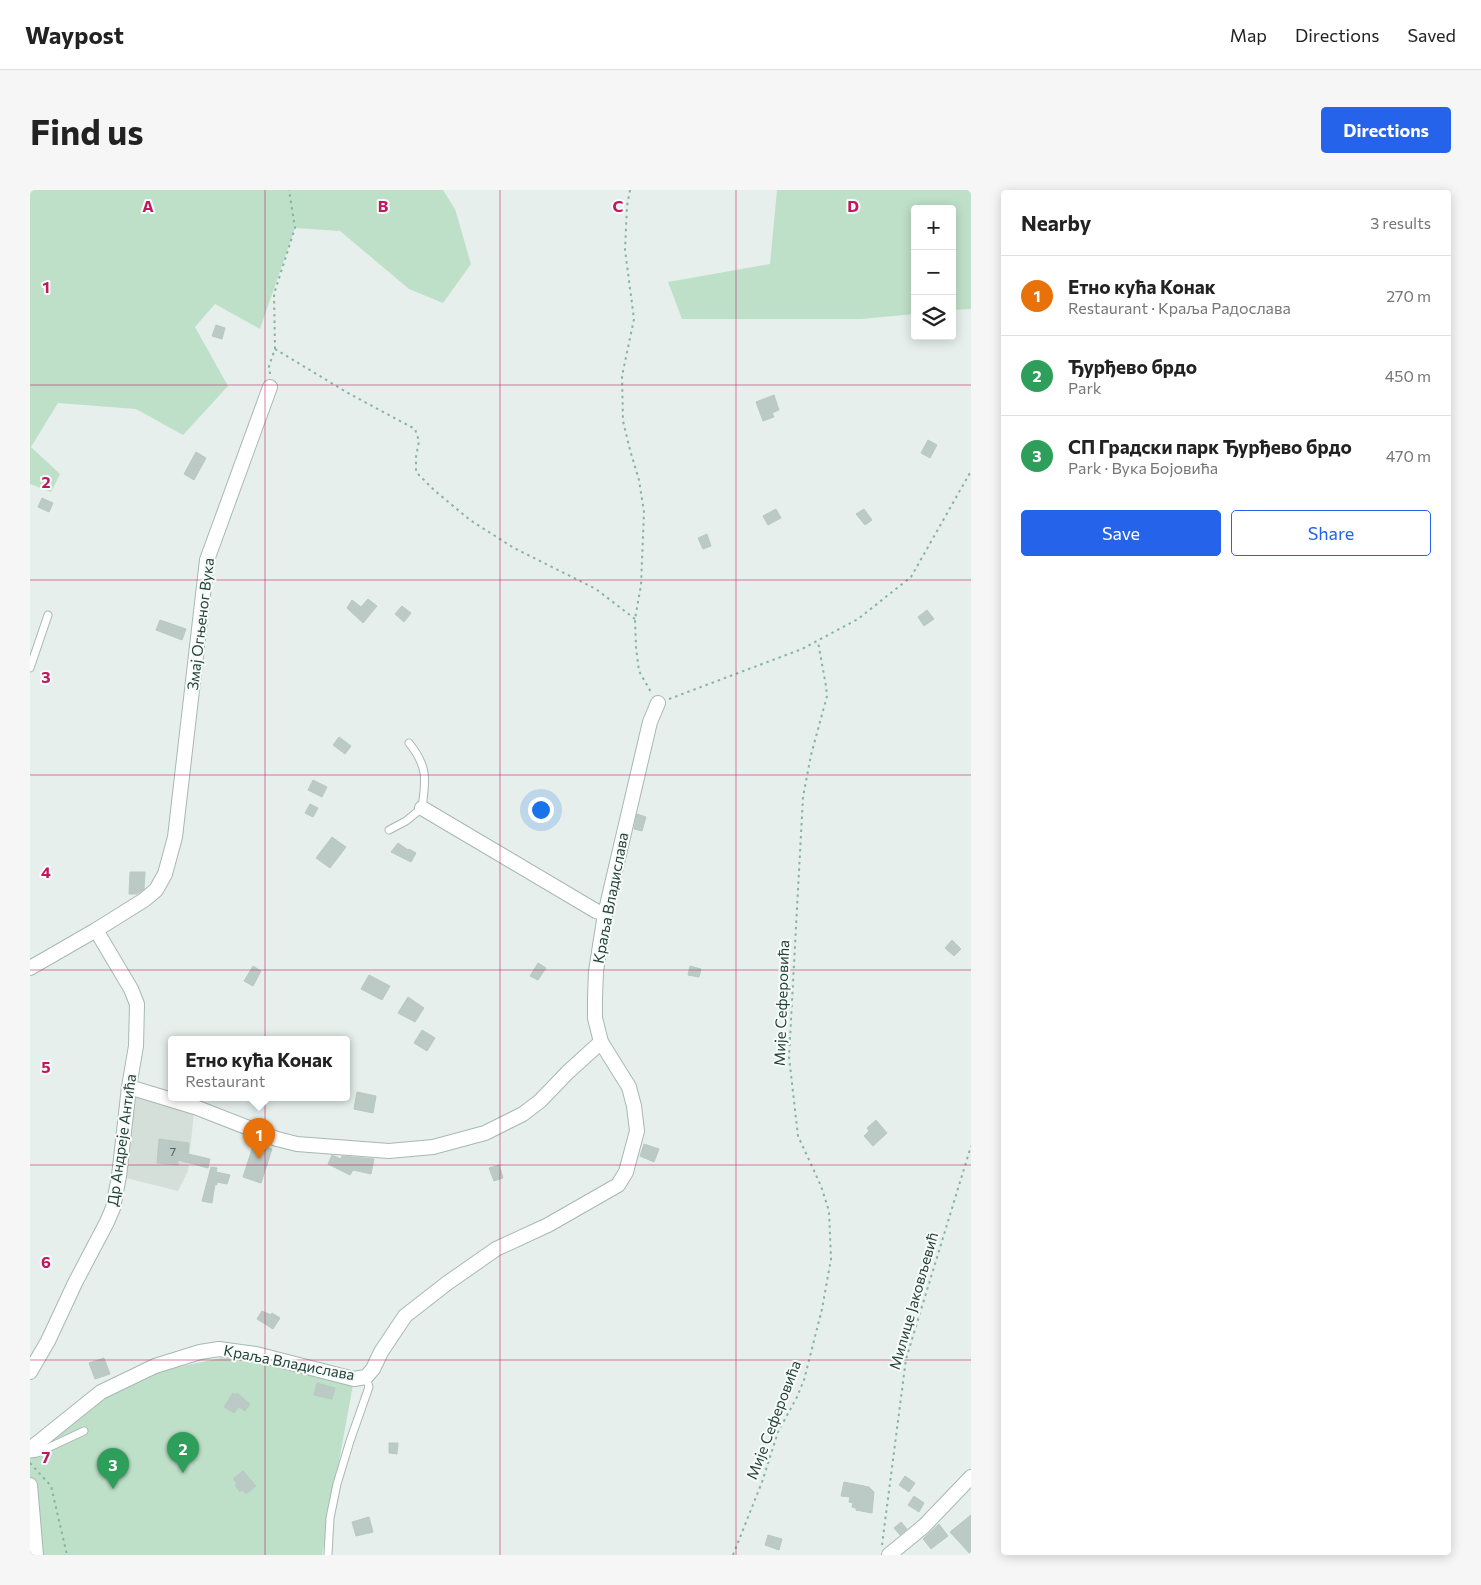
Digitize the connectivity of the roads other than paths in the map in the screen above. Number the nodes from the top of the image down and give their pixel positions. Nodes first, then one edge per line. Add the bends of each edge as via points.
1 (270, 386) road end
2 (48, 615) dead end
3 (30, 668) edge
4 (658, 703) road end
5 (409, 743) dead end
6 (422, 808) junction
7 (389, 830) dead end
8 (605, 914) junction
9 (96, 930) junction
10 (30, 968) edge
11 (601, 1042) junction
12 (129, 1087) junction
13 (168, 1099) edge
14 (175, 1101) edge
15 (30, 1372) edge
16 (366, 1378) junction
17 (84, 1431) dead end
18 (30, 1449) edge
19 (30, 1454) edge
20 (971, 1477) edge
21 (30, 1485) edge
22 (885, 1550) edge
23 (36, 1555) edge
24 (328, 1555) edge

1 - 9 street, Змај Огњеног Вука via 207,560 175,837 165,874 156,890 144,900
2 - 3 lane
4 - 8 street, Краља Владислава via 650,722
5 - 6 lane via 423,763 426,784
6 - 7 lane
6 - 8 street
8 - 11 street, Краља Владислава via 595,998
9 - 10 street, Змај Огњеног Вука
9 - 12 street, Др Андреје Антића via 137,1004 136,1046
11 - 14 street via 523,1114 485,1133 424,1148 389,1151 297,1144 277,1140
11 - 16 street, Краља Владислава via 629,1087 638,1131 626,1172 618,1185 548,1225 496,1249 404,1316
12 - 13 street
12 - 15 street, Др Андреје Антића via 113,1208
16 - 18 street, Краља Владислава via 354,1379 219,1348 200,1352 155,1366 100,1392
16 - 24 lane via 369,1387 337,1484 330,1518
17 - 19 lane
20 - 22 street via 924,1526
21 - 23 street

